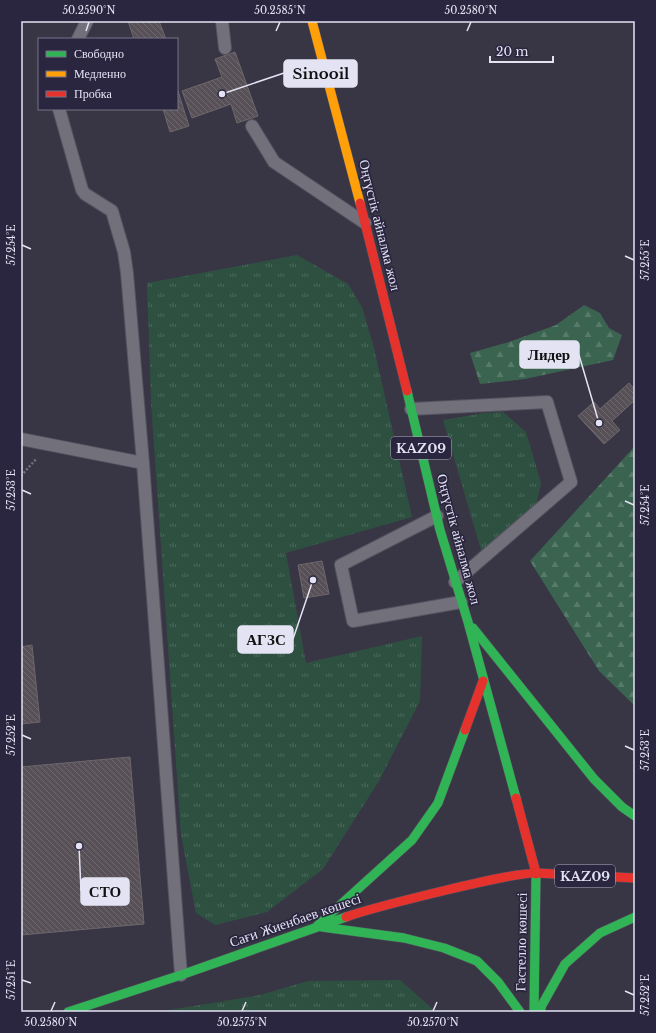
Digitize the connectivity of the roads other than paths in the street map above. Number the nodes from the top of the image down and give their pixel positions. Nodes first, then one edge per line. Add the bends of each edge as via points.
1 (87, 21) edge
2 (222, 21) edge
3 (312, 21) edge
4 (78, 38) edge
5 (225, 48) dead end
6 (59, 110) edge
7 (252, 126) dead end
8 (366, 223) junction
9 (411, 409) junction
10 (21, 439) edge
11 (143, 463) junction
12 (437, 516) junction
13 (455, 582) junction
14 (461, 602) junction
15 (468, 622) junction
16 (483, 681) junction
17 (635, 816) edge
18 (536, 873) junction
19 (635, 878) edge
20 (635, 917) edge
21 (317, 926) junction
22 (181, 975) junction
23 (88, 1009) edge
24 (68, 1012) edge
25 (520, 1012) edge
26 (534, 1012) edge
27 (540, 1012) edge

1 - 4 lane
2 - 5 lane
3 - 8 main road, Оңтүстік айналма жол / KAZ09
6 - 11 lane via 82,190 112,211 124,252
7 - 8 lane via 274,162
8 - 9 main road, Оңтүстік айналма жол / KAZ09
9 - 12 main road, Оңтүстік айналма жол / KAZ09
9 - 13 lane via 547,402 570,482
10 - 11 lane
11 - 22 lane
12 - 13 main road, Оңтүстік айналма жол / KAZ09
12 - 14 lane via 341,565 354,621
13 - 14 main road, Оңтүстік айналма жол / KAZ09
14 - 15 main road, Оңтүстік айналма жол / KAZ09
15 - 16 main road, Оңтүстік айналма жол / KAZ09
15 - 17 main road, KAZ09 via 594,779 622,807
16 - 18 main road, Оңтүстік айналма жол / KAZ09
16 - 21 main road via 438,804 412,840
18 - 19 main road, KAZ09
18 - 21 main road, Сағи Жиенбаев көшесі via 405,899
18 - 26 main road, Гастелло көшесі
20 - 27 main road via 600,933 565,964
21 - 22 main road, Сағи Жиенбаев көшесі
21 - 25 main road via 404,938 444,948 476,961 498,982
22 - 23 main road, Сағи Жиенбаев көшесі
23 - 24 main road, Сағи Жиенбаев көшесі

